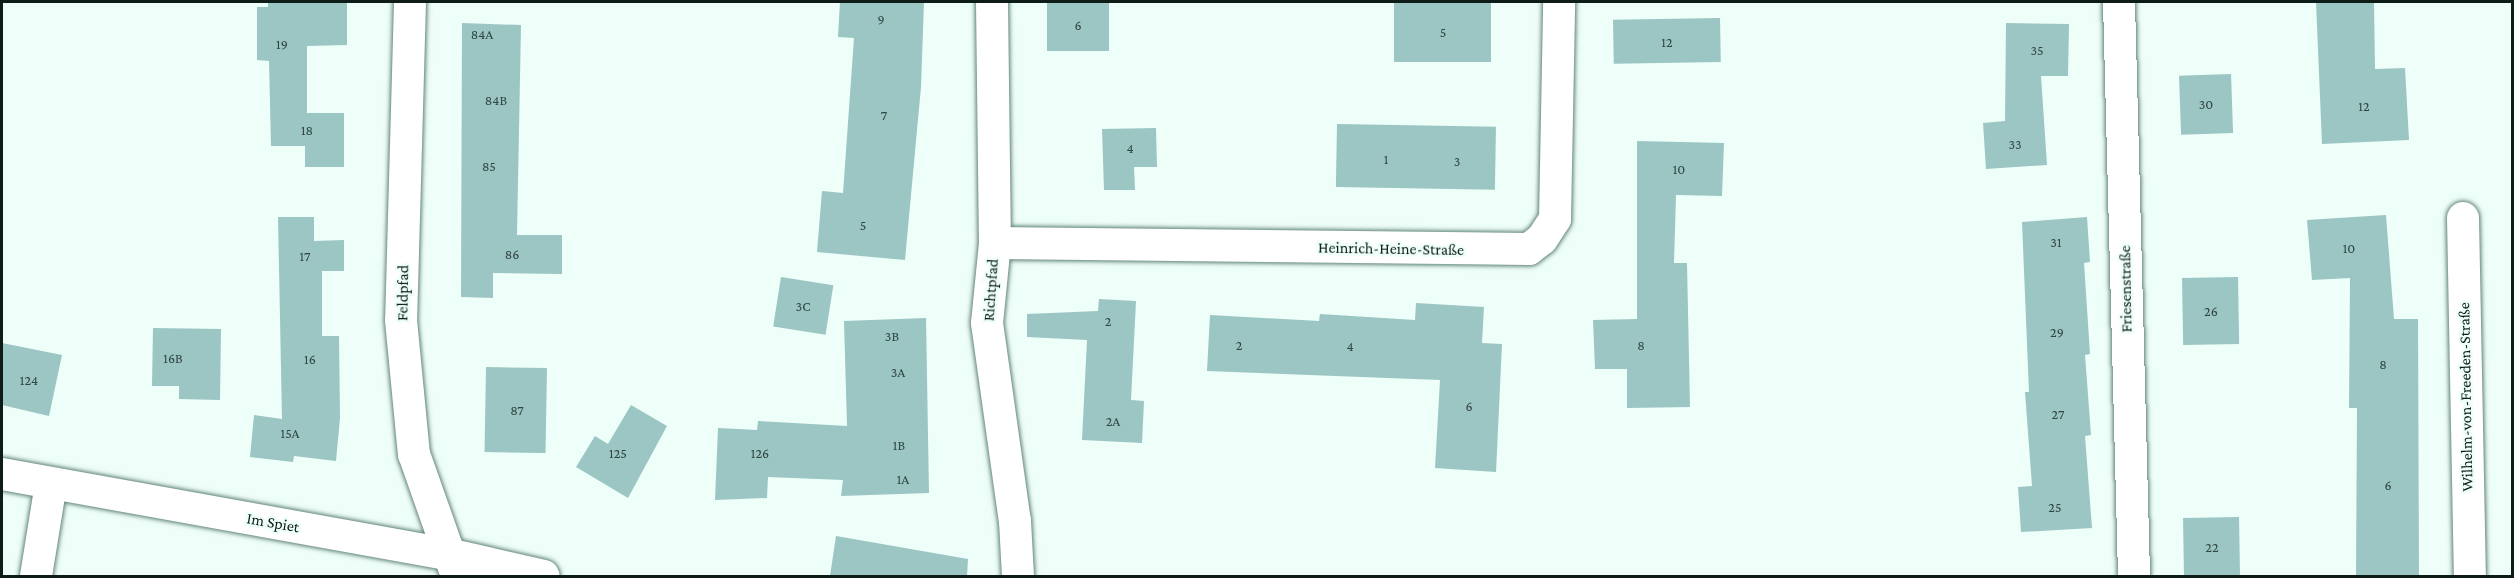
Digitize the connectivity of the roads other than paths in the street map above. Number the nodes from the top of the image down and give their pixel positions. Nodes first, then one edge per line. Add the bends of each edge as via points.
1 (410, 2) edge
2 (992, 2) edge
3 (1559, 2) edge
4 (2119, 2) edge
5 (2463, 218) dead end
6 (995, 243) junction
7 (2, 474) edge
8 (51, 483) junction
9 (452, 565) edge
10 (36, 576) edge
11 (544, 576) edge
12 (1018, 576) edge
13 (2134, 576) edge
14 (2470, 576) edge

1 - 9 street, Feldpfad via 401,320 414,454
2 - 6 street, Richtpfad
3 - 6 street, Heinrich-Heine-Straße via 1555,219 1542,239 1529,249
4 - 13 street, Friesenstraße
5 - 14 street, Wilhelm-von-Freeden-Straße
6 - 12 street, Richtpfad via 987,323 1015,521
7 - 8 street, Im Spiet
8 - 9 street, Im Spiet
8 - 10 street
9 - 11 street, Im Spiet

